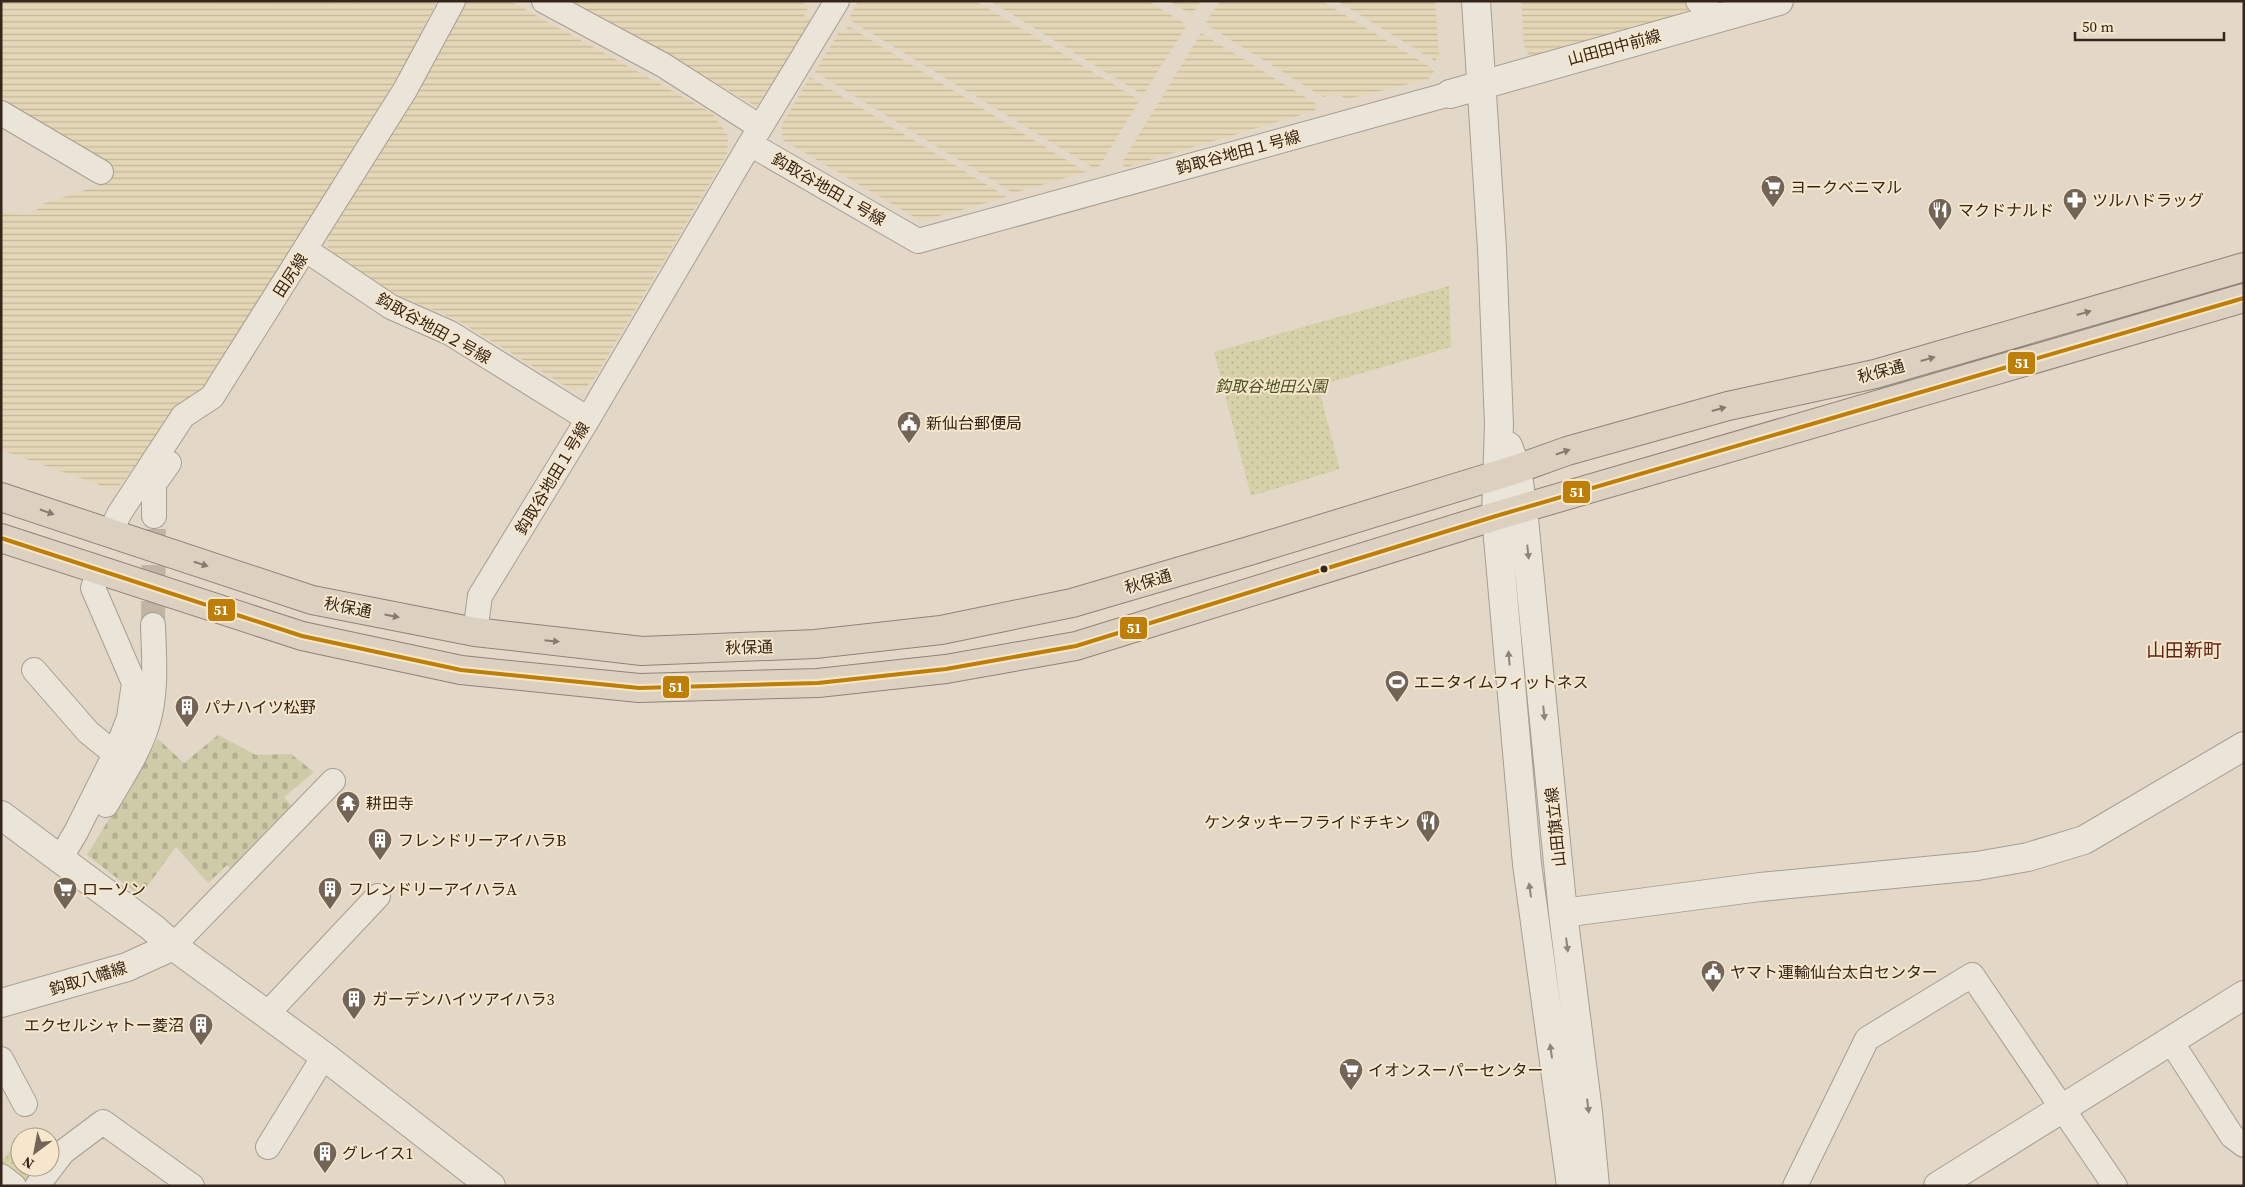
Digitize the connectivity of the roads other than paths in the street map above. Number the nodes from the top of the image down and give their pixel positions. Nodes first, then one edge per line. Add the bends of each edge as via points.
1 (453, 1) edge
2 (544, 1) edge
3 (837, 1) edge
4 (1476, 1) edge
5 (1779, 1) edge
6 (1708, 10) edge
7 (1481, 84) junction
8 (1450, 94) joint
9 (1, 113) edge
10 (755, 136) junction
11 (100, 172) dead end
12 (306, 250) junction
13 (2244, 267) edge
14 (2244, 298) edge
15 (212, 396) junction
16 (588, 419) junction
17 (1506, 472) junction
18 (1, 496) edge
19 (1523, 509) junction
20 (154, 516) tunnel mouth
21 (1496, 516) junction
22 (110, 534) junction
23 (1, 538) edge
24 (99, 570) junction
25 (153, 625) tunnel mouth
26 (475, 632) junction
27 (34, 670) dead end
28 (2244, 746) edge
29 (115, 754) junction
30 (333, 781) dead end
31 (1, 815) edge
32 (66, 863) junction
33 (378, 896) dead end
34 (1563, 914) junction
35 (173, 946) junction
36 (2244, 995) edge
37 (1, 1003) edge
38 (268, 1013) junction
39 (2170, 1040) junction
40 (324, 1056) junction
41 (1, 1059) edge
42 (25, 1104) dead end
43 (2063, 1109) junction
44 (2244, 1145) edge
45 (268, 1147) dead end
46 (1, 1176) edge
47 (487, 1185) edge
48 (14, 1186) edge
49 (37, 1186) edge
50 (192, 1186) edge
51 (1571, 1186) edge
52 (1595, 1186) edge
53 (1795, 1186) edge
54 (1938, 1186) edge
55 (2115, 1186) edge

1 - 12 street, 田尻線 via 405,90
2 - 10 street via 663,66
3 - 10 street
4 - 7 street
5 - 6 street, 山田田中前線
6 - 7 street, 山田田中前線
7 - 8 street, 山田田中前線
7 - 17 street via 1499,424
8 - 10 street, 鈎取谷地田１号線 via 918,241
9 - 11 street
10 - 16 street, 鈎取谷地田１号線
12 - 15 street, 田尻線
12 - 16 street, 鈎取谷地田２号線 via 391,307 450,333
17 -> 13 highway, 秋保通 via 1567,450 1728,406 1875,374
14 - 19 highway, 秋保通
15 - 20 street via 154,484
15 - 22 street, 田尻線 via 183,416 121,511
16 - 26 street, 鈎取谷地田１号線 via 480,596
17 - 19 street, 山田旗立線
17 - 21 street, 山田旗立線
26 -> 17 highway, 秋保通 via 642,651 815,644 941,630 1072,603
18 -> 22 highway, 秋保通
19 - 21 highway, 秋保通
19 -> 34 street, 山田旗立線
21 - 24 highway, 秋保通 via 1076,646 946,669 818,683 639,688 461,670 302,636
51 -> 21 street, 山田旗立線 via 1527,864
22 -> 26 highway, 秋保通 via 312,600
23 - 24 highway, 秋保通
24 - 29 street via 93,588 134,683 129,718
25 - 32 street via 154,679 148,722 130,763 86,838
27 - 29 street via 88,732
28 - 34 street via 2084,840 2028,857 1977,866 1760,887
29 - 32 street via 76,832
30 - 35 street
31 - 32 street
32 - 35 street
33 - 38 street
34 -> 52 street, 山田旗立線
35 - 37 street, 鈎取八幡線 via 127,967
35 - 38 street
36 - 39 street
38 - 40 street
39 - 43 street
39 - 44 street via 2232,1136
40 - 45 street
40 - 47 street
41 - 42 street
43 - 53 street via 1972,975 1867,1039
43 - 54 street
43 - 55 street
46 - 48 street
49 - 50 street via 63,1152 103,1122

